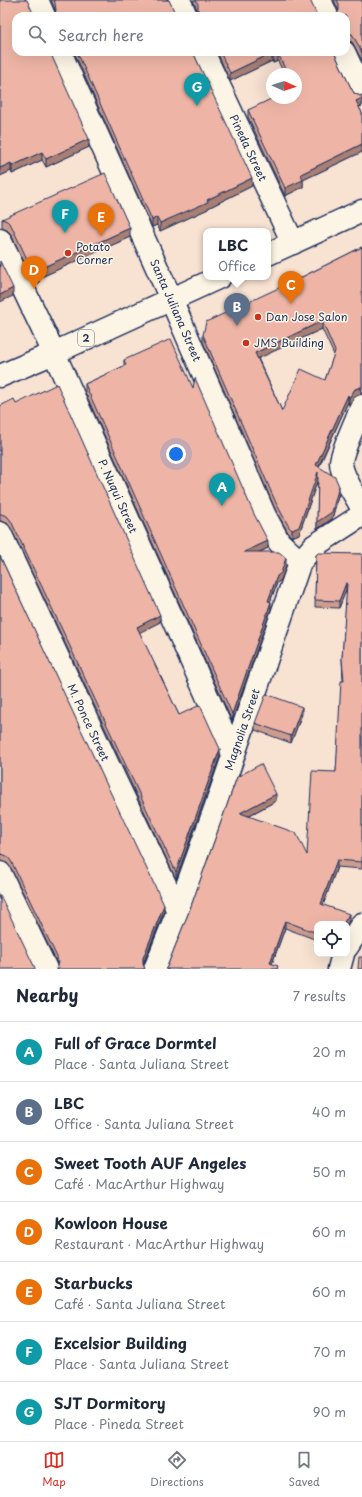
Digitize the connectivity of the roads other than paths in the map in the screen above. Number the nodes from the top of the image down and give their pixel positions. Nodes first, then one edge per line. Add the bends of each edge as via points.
1 (37, 0) edge
2 (179, 0) edge
3 (320, 0) edge
4 (42, 12) edge
5 (184, 12) edge
6 (326, 12) edge
7 (62, 56) edge
8 (205, 56) edge
9 (346, 56) edge
10 (362, 91) edge
11 (362, 211) edge
12 (0, 240) edge
13 (293, 243) junction
14 (271, 253) edge
15 (213, 280) edge
16 (171, 299) junction
17 (54, 353) junction
18 (0, 376) edge
19 (362, 406) edge
20 (362, 508) edge
21 (362, 515) edge
22 (0, 533) edge
23 (300, 562) junction
24 (232, 754) junction
25 (0, 873) edge
26 (178, 910) junction
27 (362, 924) edge
28 (350, 942) edge
29 (342, 957) edge
30 (46, 969) edge
31 (155, 969) edge
32 (339, 969) edge

1 - 4 main road
2 - 5 main road
3 - 6 main road
7 - 16 main road, Santa Juliana Street
8 - 13 main road, Pineda Street
9 - 10 main road
11 - 13 main road
12 - 17 main road, P. Nuqui Street
13 - 14 main road
15 - 16 main road, 2
16 - 17 main road, 2
16 - 23 main road, Santa Juliana Street via 265,516 279,542
17 - 18 main road, 2
17 - 24 main road, P. Nuqui Street
19 - 20 main road via 341,462 347,480
21 - 23 main road, Magnolia Street via 314,546
22 - 26 main road, M. Ponce Street
23 - 24 main road, Magnolia Street
24 - 26 main road, Magnolia Street
25 - 30 main road
26 - 31 main road, Magnolia Street
27 - 28 main road
29 - 32 main road

